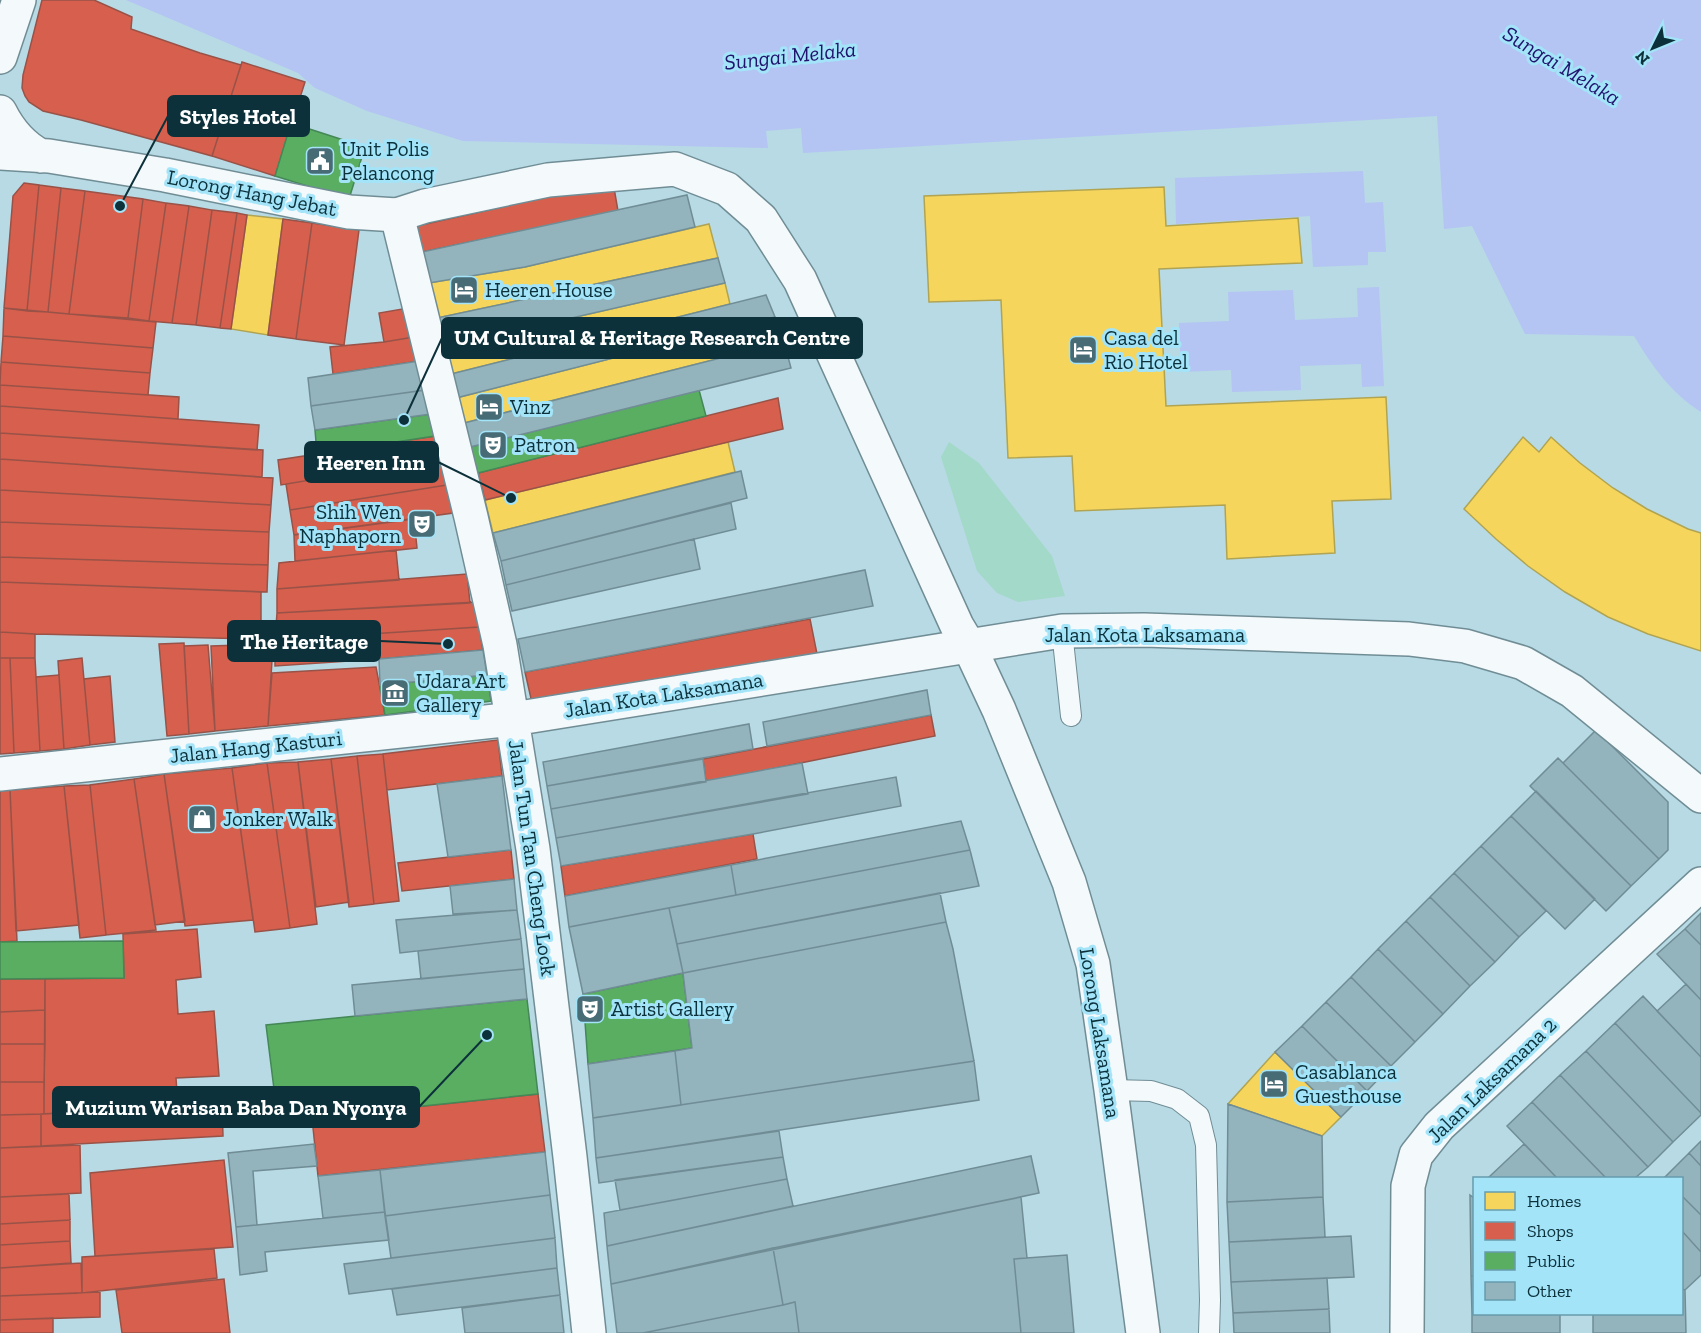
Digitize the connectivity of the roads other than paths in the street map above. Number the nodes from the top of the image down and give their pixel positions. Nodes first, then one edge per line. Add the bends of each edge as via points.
1 (19, 0) edge
2 (0, 57) edge
3 (0, 112) edge
4 (0, 153) edge
5 (41, 156) junction
6 (397, 215) junction
7 (1062, 631) junction
8 (969, 646) junction
9 (1071, 716) dead end
10 (513, 720) junction
11 (0, 774) edge
12 (1701, 796) edge
13 (1701, 884) edge
14 (1111, 1090) junction
15 (589, 1333) edge
16 (1143, 1333) edge
17 (1209, 1333) edge
18 (1407, 1333) edge

1 - 2 street
3 - 5 street via 21,142
4 - 5 street, Lorong Hang Jebat
5 - 6 street, Lorong Hang Jebat via 165,175 349,212
6 - 8 street, Lorong Laksamana via 548,180 675,169 727,189 761,219 800,280
6 - 10 street, Jalan Tun Tan Cheng Lock via 486,580
7 - 8 street, Jalan Kota Laksamana
7 - 9 lane
7 - 12 street, Jalan Kota Laksamana via 1409,639 1465,646 1523,663 1572,691
8 - 10 street, Jalan Kota Laksamana
8 - 14 street, Lorong Laksamana via 1069,882 1093,964
10 - 11 street, Jalan Hang Kasturi
10 - 15 street, Jalan Tun Tan Cheng Lock via 549,977
13 - 18 street, Jalan Laksamana 2 via 1439,1126 1416,1155 1408,1186
14 - 16 street, Lorong Laksamana
14 - 17 lane via 1151,1091 1177,1099 1199,1116 1206,1145

